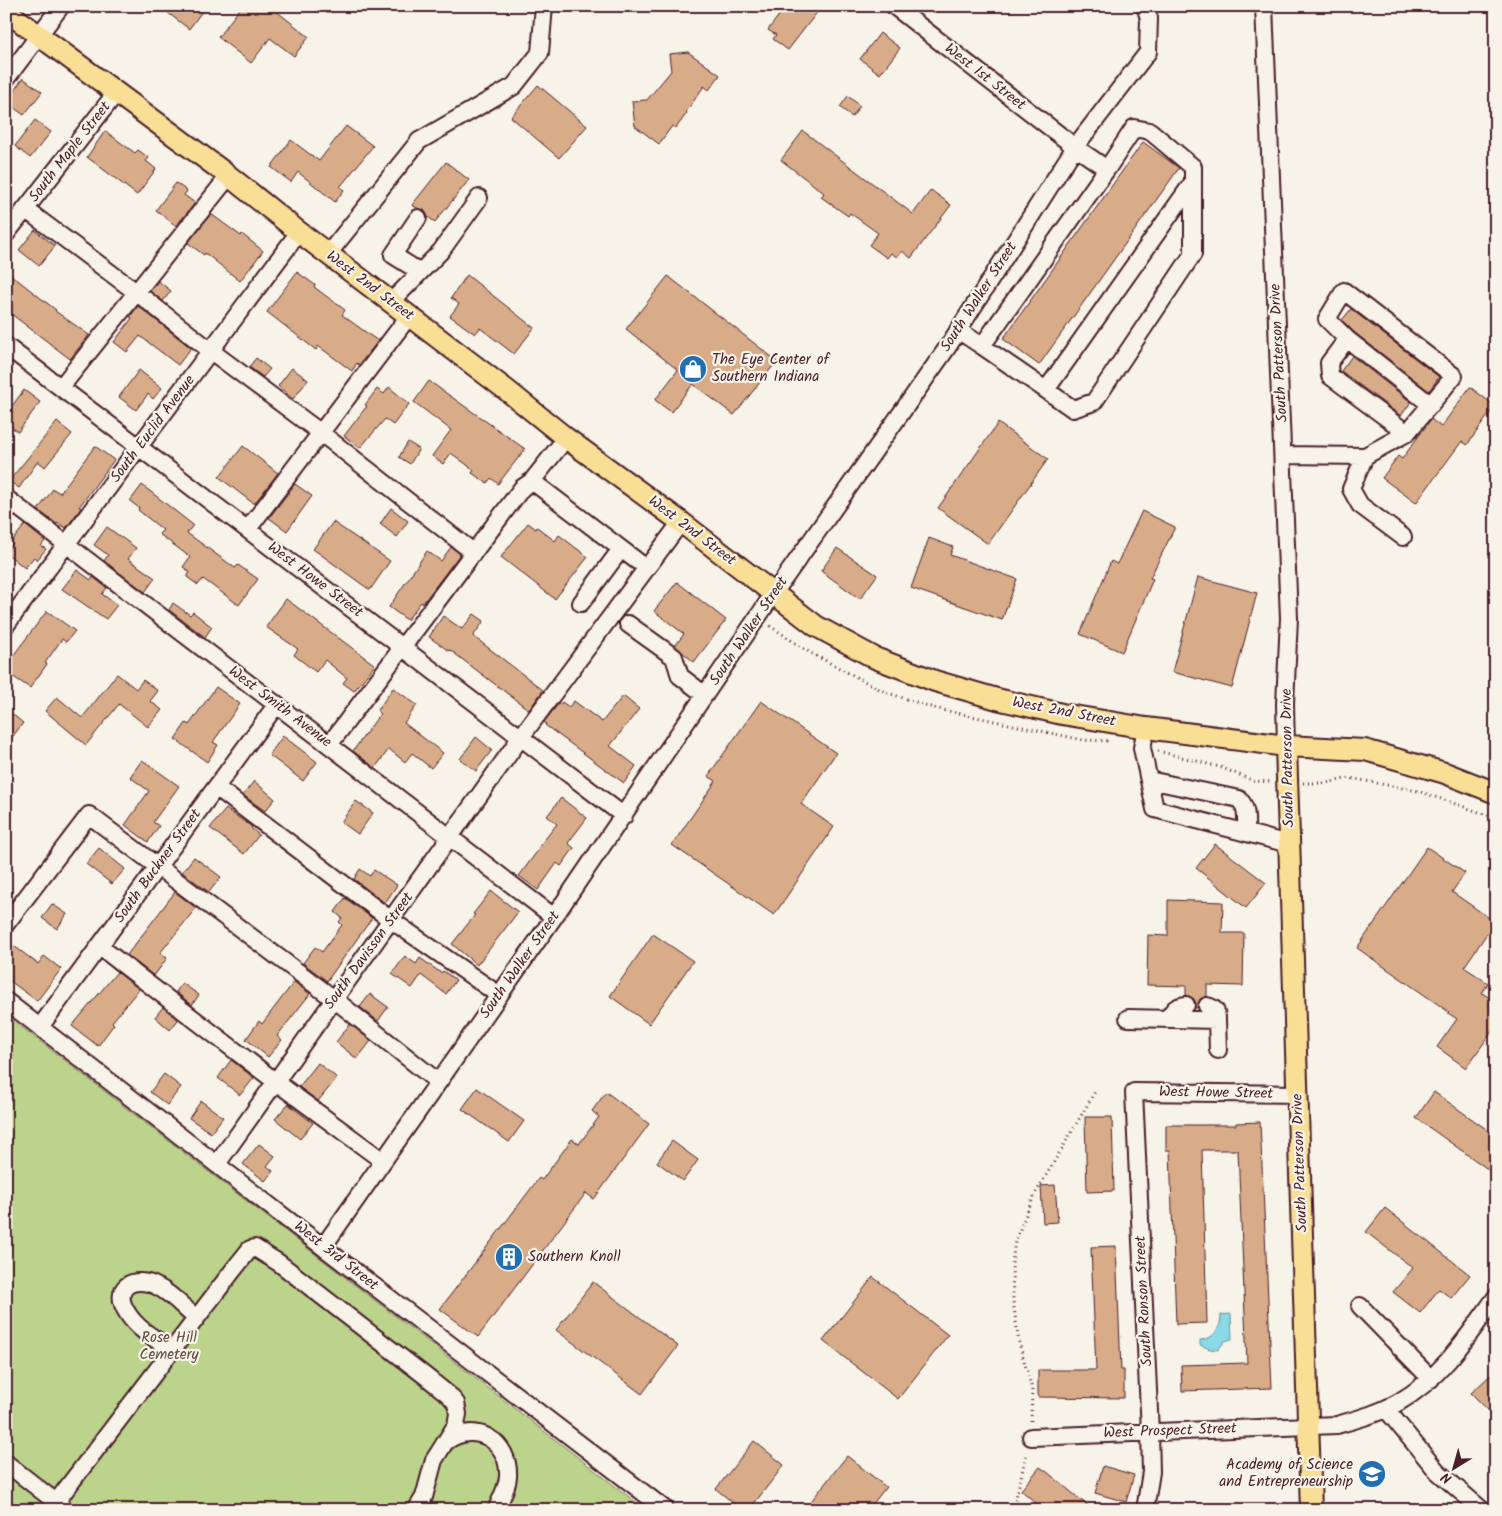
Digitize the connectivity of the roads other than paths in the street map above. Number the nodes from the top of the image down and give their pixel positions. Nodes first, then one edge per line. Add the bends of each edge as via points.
1 (61, 6) edge
2 (544, 6) edge
3 (894, 6) edge
4 (1145, 6) edge
5 (1264, 6) edge
6 (6, 11) edge
7 (39, 36) junction
8 (6, 79) edge
9 (116, 93) junction
10 (1075, 147) junction
11 (1107, 169) junction
12 (229, 176) junction
13 (1193, 182) junction
14 (479, 198) dead end
15 (26, 209) junction
16 (418, 218) dead end
17 (299, 232) junction
18 (6, 234) edge
19 (328, 254) junction
20 (420, 272) junction
21 (136, 292) junction
22 (391, 302) junction
23 (409, 316) junction
24 (958, 330) junction
25 (1347, 339) junction
26 (6, 346) edge
27 (982, 346) junction
28 (211, 352) junction
29 (61, 387) junction
30 (1046, 390) junction
31 (1431, 405) junction
32 (321, 433) junction
33 (1407, 433) junction
34 (566, 438) junction
35 (140, 447) junction
36 (1284, 455) junction
37 (1365, 456) junction
38 (532, 481) junction
39 (6, 498) edge
40 (681, 522) junction
41 (248, 529) junction
42 (1403, 537) dead end
43 (67, 544) junction
44 (621, 549) junction
45 (473, 552) junction
46 (637, 561) dead end
47 (774, 593) junction
48 (581, 603) dead end
49 (628, 624) dead end
50 (6, 625) edge
51 (402, 646) junction
52 (705, 695) junction
53 (277, 704) junction
54 (1146, 728) junction
55 (521, 737) junction
56 (329, 745) junction
57 (1286, 746) junction
58 (1149, 780) junction
59 (216, 787) junction
60 (1496, 793) edge
61 (624, 816) junction
62 (1246, 833) junction
63 (450, 837) junction
64 (1290, 844) junction
65 (158, 866) junction
66 (554, 916) junction
67 (391, 920) junction
68 (6, 924) edge
69 (99, 946) junction
70 (499, 995) junction
71 (334, 999) junction
72 (7, 1002) edge
73 (1186, 1005) dead end
74 (1207, 1006) dead end
75 (1128, 1018) dead end
76 (1168, 1019) junction
77 (1217, 1020) junction
78 (40, 1027) junction
79 (1218, 1050) dead end
80 (276, 1082) junction
81 (438, 1082) junction
82 (1134, 1092) joint
83 (1298, 1094) junction
84 (383, 1161) junction
85 (217, 1164) junction
86 (323, 1247) junction
87 (1496, 1297) edge
88 (1360, 1306) dead end
89 (196, 1318) junction
90 (172, 1350) junction
91 (1430, 1379) junction
92 (1386, 1408) junction
93 (458, 1409) junction
94 (1310, 1426) junction
95 (1150, 1432) junction
96 (482, 1435) junction
97 (1031, 1437) road end
98 (447, 1441) junction
99 (6, 1463) edge
100 (57, 1507) edge
101 (416, 1510) edge
102 (496, 1510) edge
103 (666, 1510) edge
104 (1145, 1510) edge
105 (1311, 1510) edge
106 (1482, 1510) edge

1 - 7 street
2 - 19 street via 540,53 514,86 418,141
3 - 10 street, West 1st Street
4 - 10 street, South Walker Street via 1149,18 1148,52
5 - 36 street, South Patterson Drive
6 - 7 main road, West 2nd Street
7 - 8 street
7 - 9 main road, West 2nd Street
9 - 12 main road, West 2nd Street
9 - 15 street, South Maple Street
10 - 11 street, West 1st Street
10 - 24 street, South Walker Street
11 - 13 street via 1134,128 1150,131 1193,167
11 - 27 street
12 - 17 main road, West 2nd Street
12 - 21 street
13 - 30 street
13 - 30 street via 1193,254 1094,402 1073,409
14 - 20 street via 442,251
15 - 18 street, South Maple Street
15 - 21 street
16 - 20 street via 393,255
17 - 19 main road, West 2nd Street
17 - 28 street, South Euclid Avenue
19 - 22 main road, West 2nd Street
20 - 22 street
21 - 28 street
21 - 29 street
22 - 23 main road, West 2nd Street
23 - 32 street
23 - 34 main road, West 2nd Street
24 - 27 street
24 - 47 street, South Walker Street
25 - 31 street
25 - 31 street via 1327,319 1344,291 1454,376
25 - 33 street via 1329,363 1330,376
26 - 29 street, West Howe Street
27 - 30 street
28 - 32 street
28 - 35 street, South Euclid Avenue
29 - 35 street, West Howe Street
31 - 33 street
32 - 41 street
32 - 45 street
33 - 37 street
34 - 38 street
34 - 40 main road, West 2nd Street
35 - 41 street, West Howe Street
35 - 43 street, South Euclid Avenue
36 - 37 street
36 - 57 street, South Patterson Drive via 1289,618
37 - 42 street via 1351,489 1360,505
38 - 44 street
38 - 45 street via 522,488
39 - 43 street, West Smith Avenue
40 - 47 main road, West 2nd Street
40 - 55 street, South Davisson Street
41 - 51 street, West Howe Street
43 - 50 street, South Euclid Avenue
43 - 53 street, West Smith Avenue
44 - 46 street
44 - 48 street
45 - 51 street
47 - 52 street, South Walker Street
47 - 54 main road, West 2nd Street via 816,626 875,658 935,681 1062,714
49 - 52 street via 674,657 680,676
51 - 55 street, West Howe Street
51 - 56 street
52 - 61 street, South Walker Street
53 - 56 street, West Smith Avenue
53 - 59 street, South Buckner Street
54 - 57 main road, West 2nd Street
54 - 58 street via 1142,748
55 - 61 street, West Howe Street
55 - 63 street, South Davisson Street
56 - 63 street, West Smith Avenue
57 - 60 main road, West 2nd Street via 1365,750 1445,773
57 - 64 main road, South Patterson Drive
58 - 62 street via 1156,809
58 - 62 street via 1239,799 1246,811
59 - 65 street, South Buckner Street
59 - 67 street
61 - 66 street, South Walker Street
62 - 64 street
63 - 66 street, West Smith Avenue
63 - 67 street, South Davisson Street
64 - 83 main road, South Patterson Drive
65 - 68 street via 88,815
65 - 69 street, South Buckner Street
65 - 71 street
66 - 70 street, South Walker Street
67 - 70 street
67 - 71 street, South Davisson Street
69 - 78 street, South Buckner Street
69 - 80 street
70 - 81 street, South Walker Street
71 - 80 street, South Davisson Street
71 - 81 street
72 - 78 street, West 3rd Street
73 - 76 street via 1178,1006
74 - 77 street via 1217,1012
75 - 76 street
76 - 77 street
77 - 79 street
78 - 85 street, West 3rd Street
80 - 84 street
80 - 85 street, South Davisson Street
81 - 84 street, South Walker Street
82 - 83 street, West Howe Street
82 - 95 street, South Ronson Street
83 - 94 main road, South Patterson Drive
84 - 86 street, South Walker Street
85 - 86 street, West 3rd Street
86 - 103 street, West 3rd Street
87 - 91 street, West Prospect Street via 1454,1355
88 - 91 street
89 - 90 street
89 - 90 street via 158,1287 141,1281 126,1285 122,1298 129,1316
89 - 93 street via 250,1249 255,1248 424,1375 454,1400
90 - 100 street
91 - 92 street, West Prospect Street
92 - 94 street, West Prospect Street via 1337,1425
92 - 106 street via 1437,1471
93 - 96 street via 462,1420
93 - 98 street via 456,1425
94 - 95 street, West Prospect Street
94 - 105 main road, South Patterson Drive
95 - 97 street, West Prospect Street
95 - 104 street, South Ronson Street via 1151,1472
96 - 98 street via 460,1434
96 - 102 street via 501,1448 507,1465 507,1483
98 - 101 street via 434,1460 424,1497
99 - 100 street

